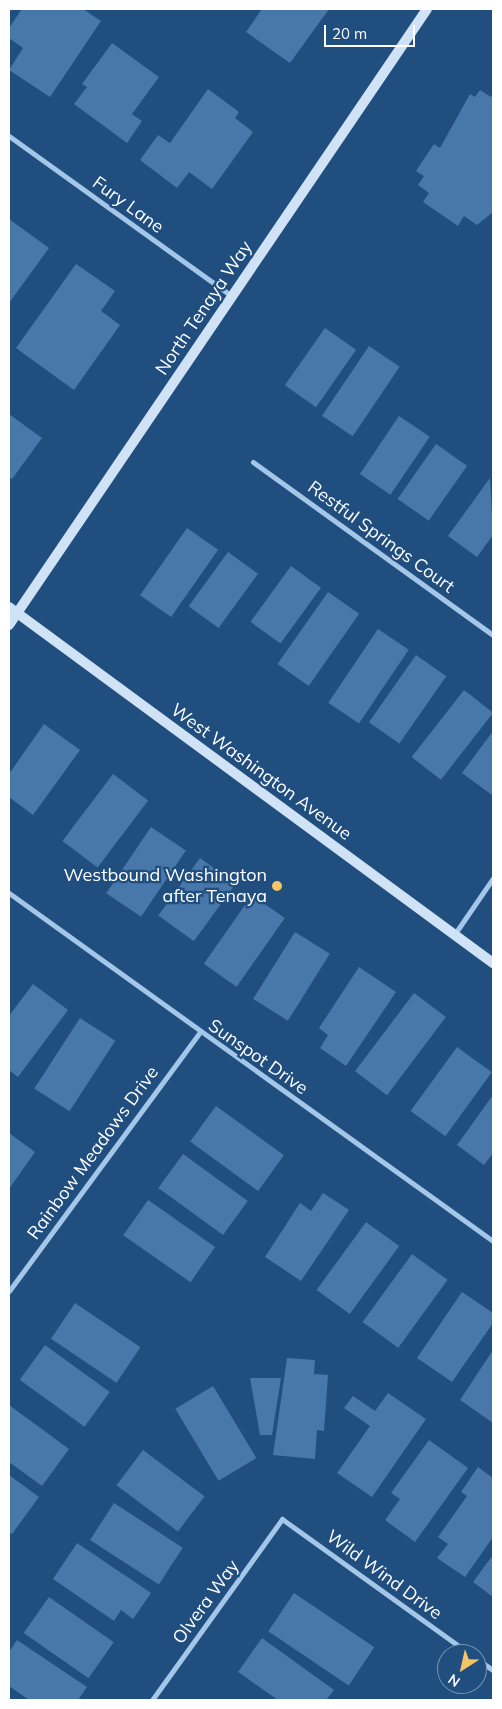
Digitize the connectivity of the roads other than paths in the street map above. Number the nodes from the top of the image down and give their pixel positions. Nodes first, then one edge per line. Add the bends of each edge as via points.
1 (427, 9) edge
2 (9, 136) edge
3 (232, 296) junction
4 (253, 462) dead end
5 (13, 610) edge
6 (9, 625) edge
7 (493, 635) edge
8 (493, 878) edge
9 (9, 893) edge
10 (454, 935) junction
11 (493, 963) edge
12 (199, 1032) junction
13 (493, 1241) edge
14 (9, 1291) edge
15 (282, 1519) joint
16 (456, 1644) edge
17 (152, 1700) edge

1 - 3 main road, North Tenaya Way
2 - 3 street, Fury Lane
3 - 5 main road, North Tenaya Way
4 - 7 street, Restful Springs Court
5 - 6 main road, North Tenaya Way
5 - 10 main road, West Washington Avenue
8 - 10 street
9 - 12 street, Sunspot Drive
10 - 11 main road, West Washington Avenue
12 - 13 street, Sunspot Drive
12 - 14 street, Rainbow Meadows Drive
15 - 16 street, Wild Wind Drive
15 - 17 street, Olvera Way

